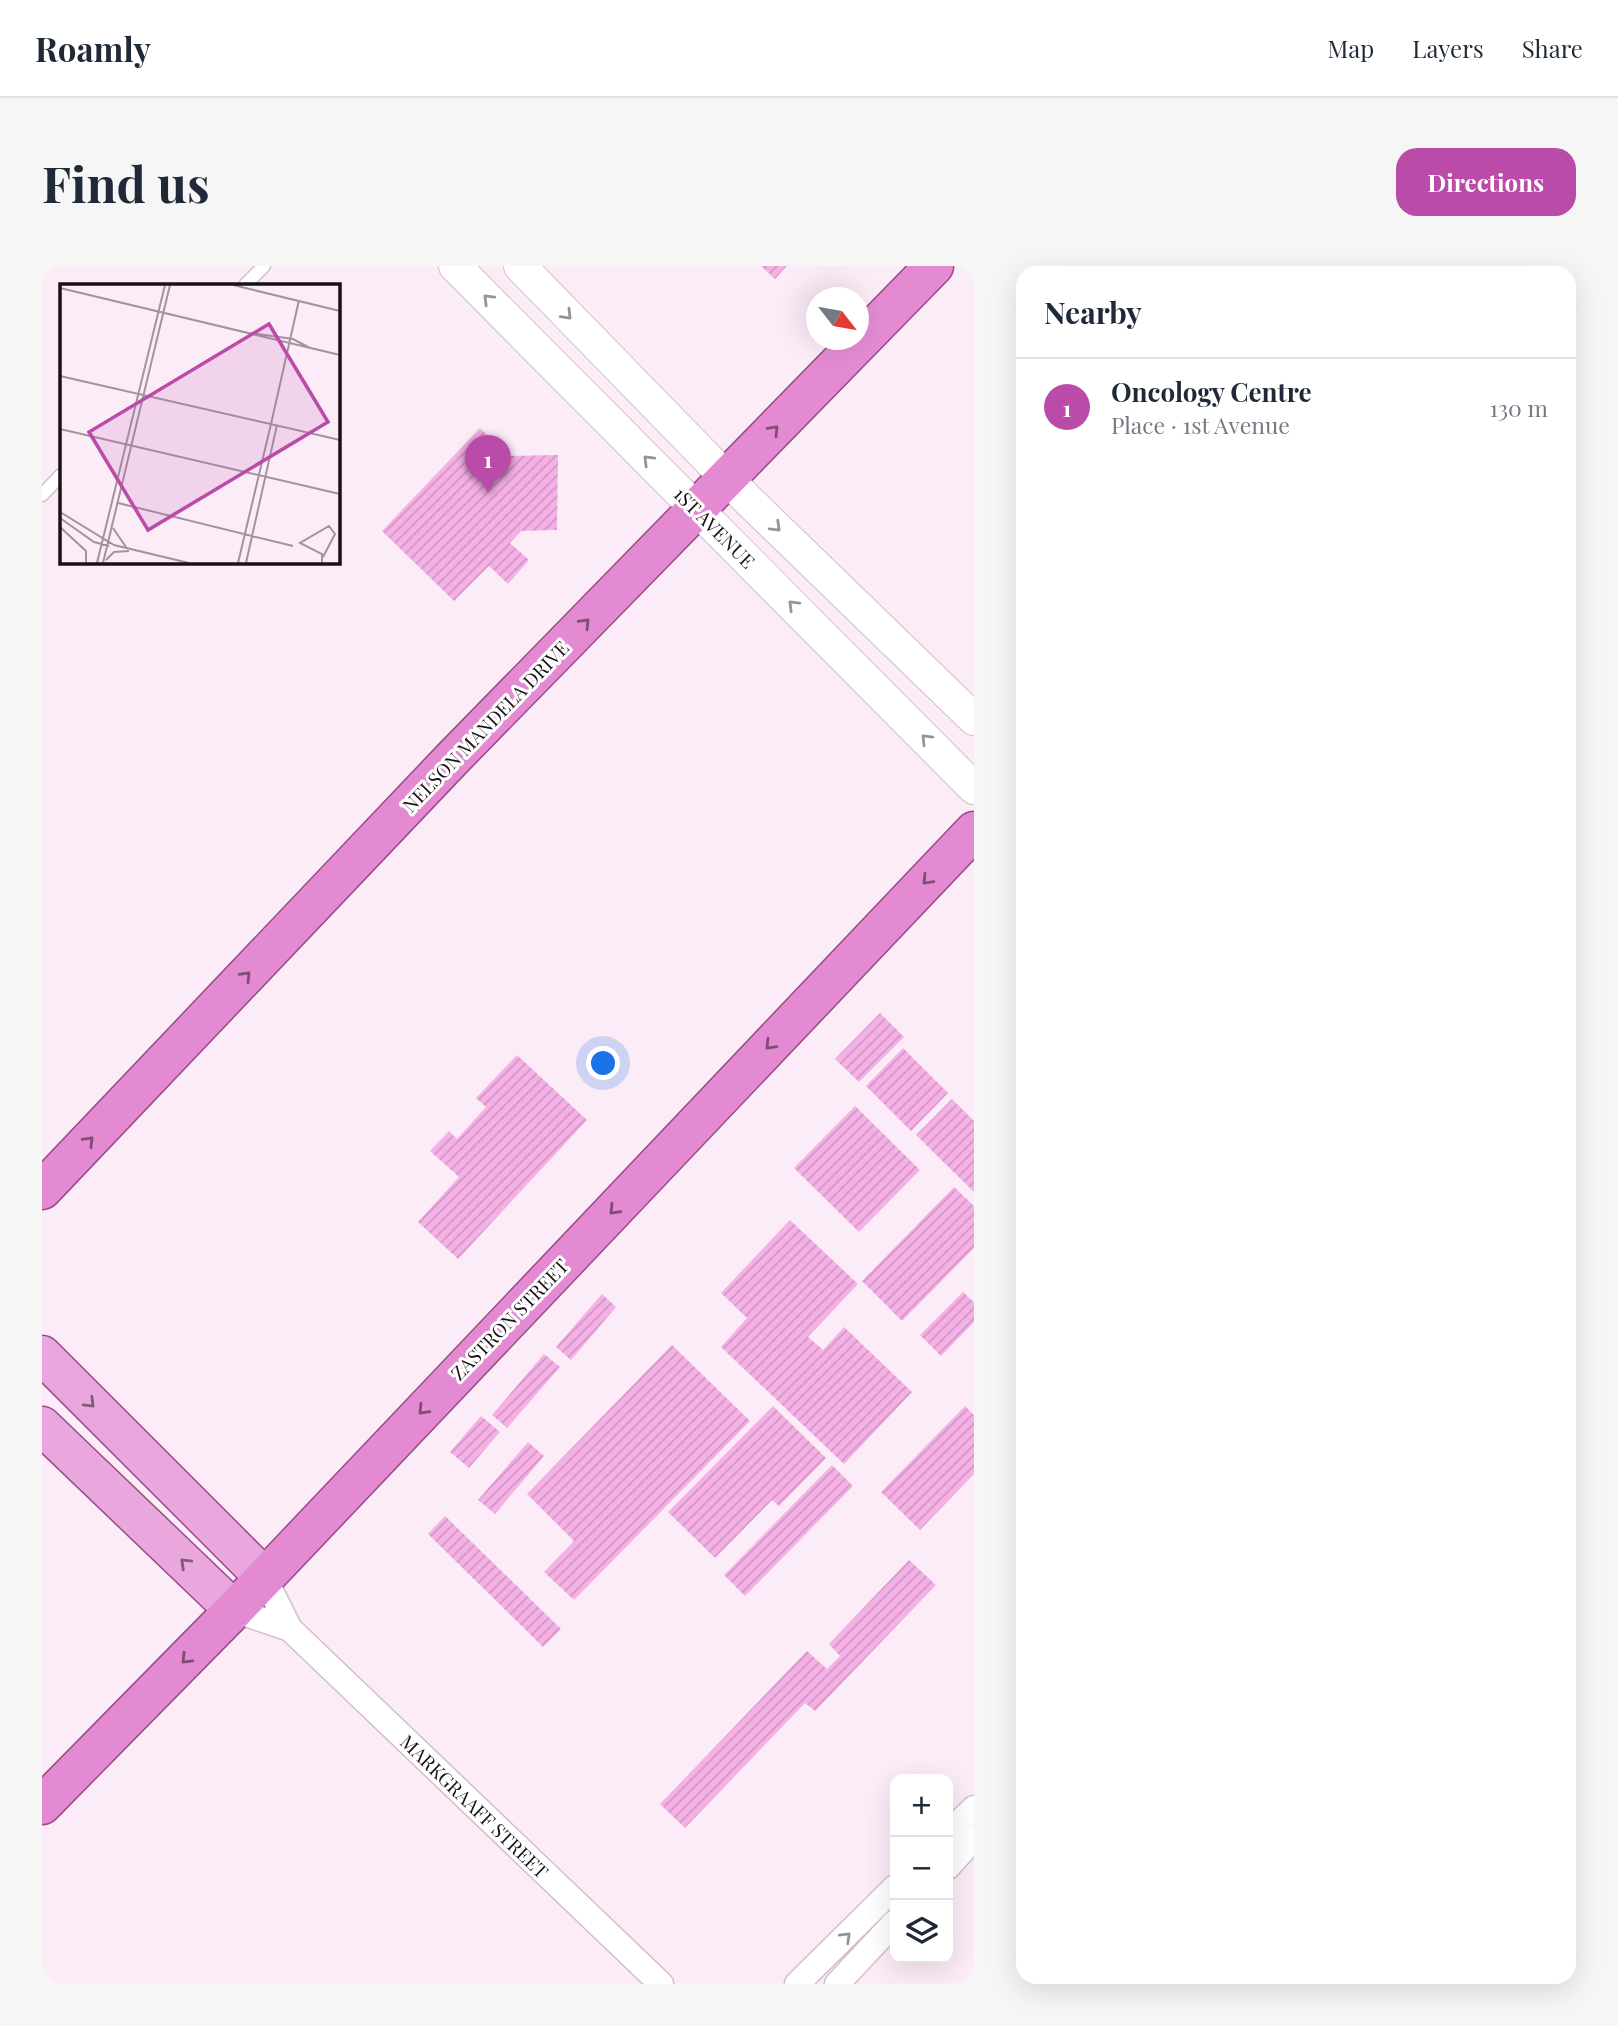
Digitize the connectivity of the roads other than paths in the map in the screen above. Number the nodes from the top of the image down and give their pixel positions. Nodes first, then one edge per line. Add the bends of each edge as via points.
1 (264, 266) edge
2 (455, 266) edge
3 (520, 266) edge
4 (934, 266) edge
5 (246, 284) edge
6 (60, 476) edge
7 (727, 479) junction
8 (42, 495) edge
9 (696, 509) junction
10 (974, 719) edge
11 (974, 788) edge
12 (974, 831) edge
13 (42, 1191) edge
14 (42, 1354) edge
15 (42, 1426) edge
16 (264, 1577) junction
17 (234, 1610) junction
18 (290, 1629) junction
19 (42, 1805) edge
20 (974, 1808) edge
21 (953, 1828) edge
22 (974, 1838) edge
23 (953, 1861) edge
24 (890, 1892) edge
25 (890, 1927) edge
26 (661, 1984) edge
27 (797, 1984) edge
28 (838, 1984) edge

1 - 5 lane
9 -> 2 street, 1ST AVENUE
3 -> 7 street
7 -> 4 highway, NELSON MANDELA DRIVE
6 - 8 lane
7 - 9 highway, NELSON MANDELA DRIVE
7 -> 10 street
11 -> 9 street, 1ST AVENUE
13 -> 9 highway, NELSON MANDELA DRIVE
12 -> 16 highway, ZASTRON STREET
14 -> 16 main road, MARKGRAAFF STREET
17 -> 15 main road, MARKGRAAFF STREET
16 - 17 highway, ZASTRON STREET
16 - 18 street, MARKGRAAFF STREET
17 - 18 street, MARKGRAAFF STREET
17 -> 19 highway, ZASTRON STREET
18 - 26 street, MARKGRAAFF STREET
20 - 21 street
22 - 23 street
27 -> 24 street
25 - 28 street

